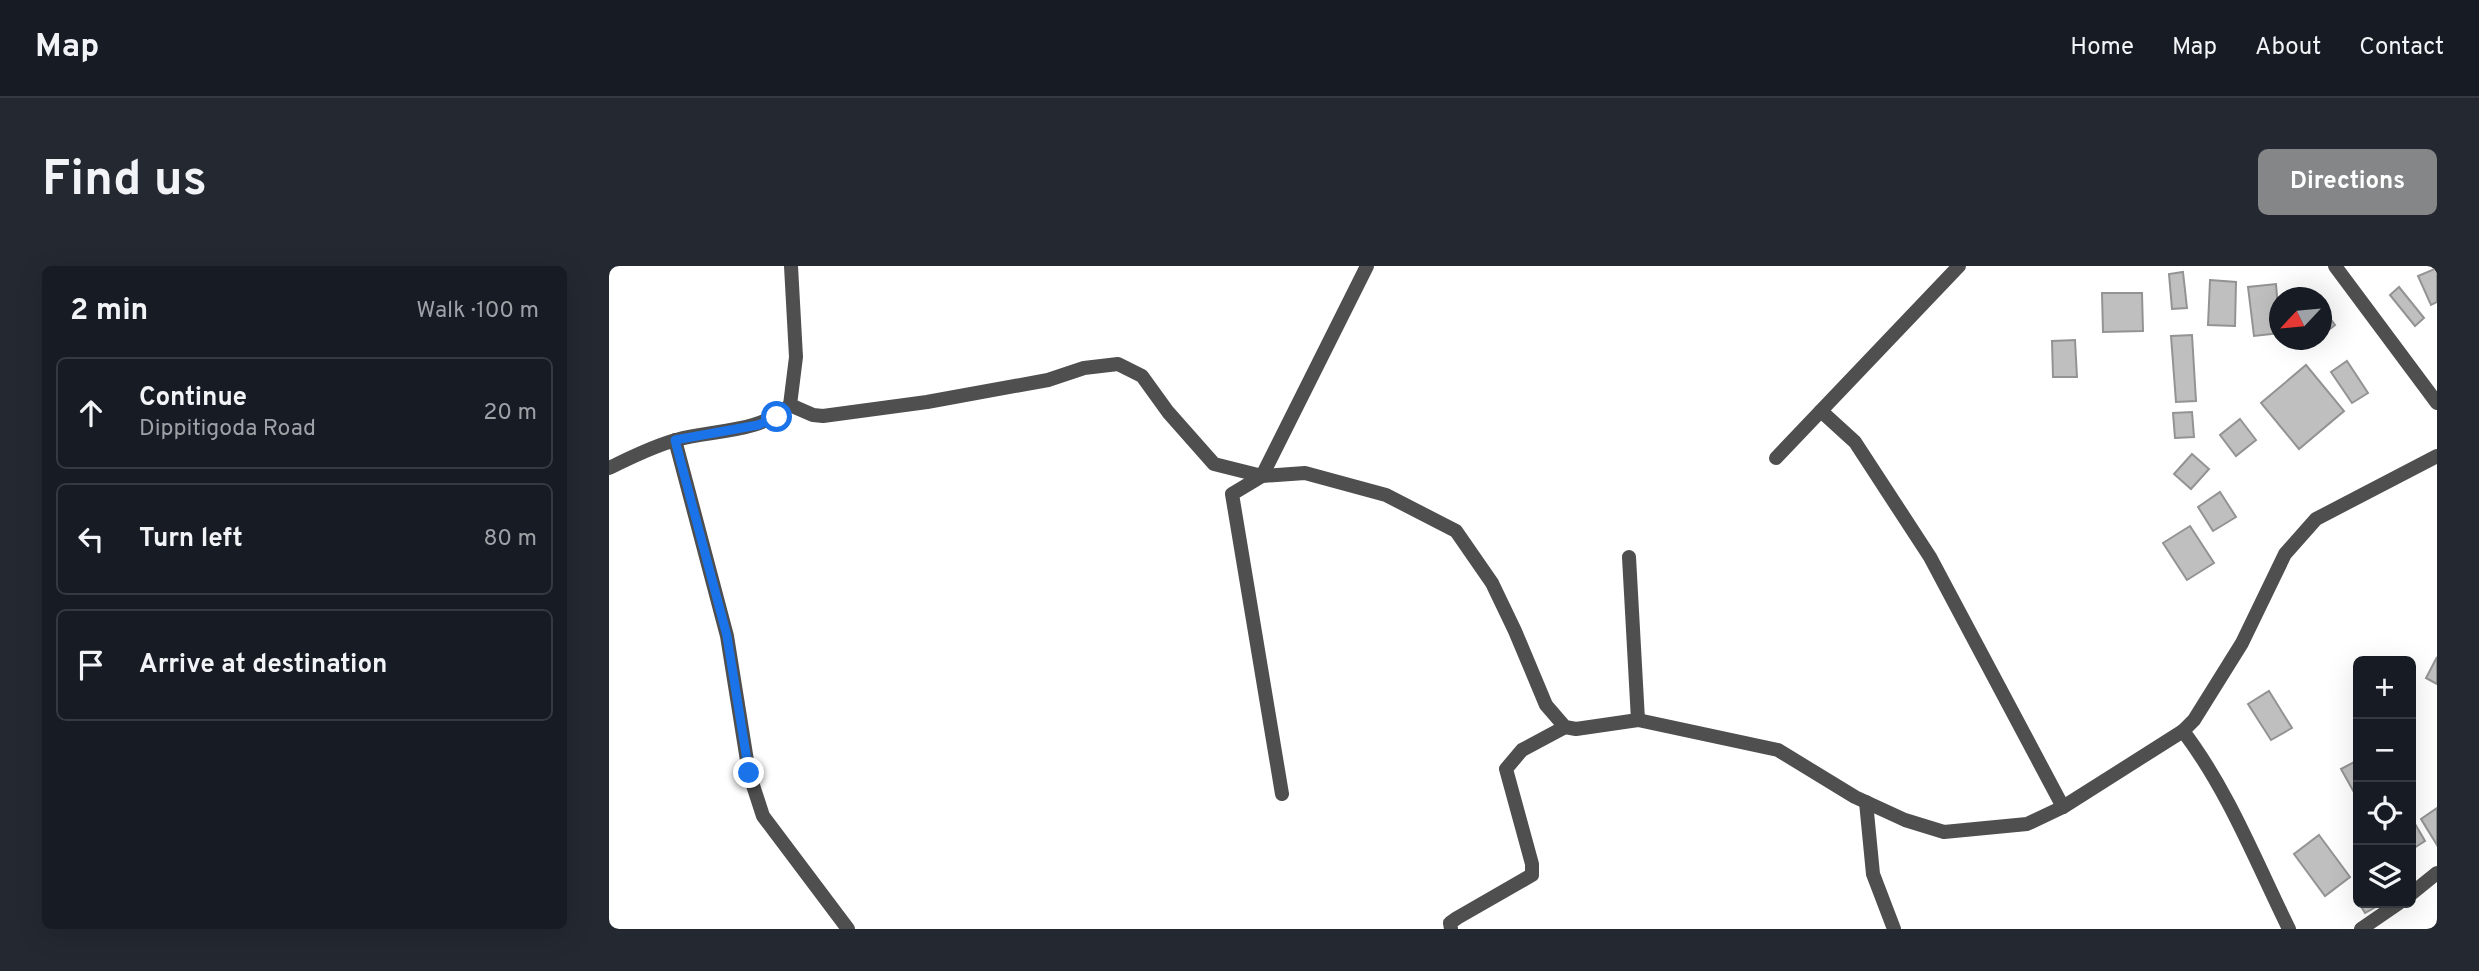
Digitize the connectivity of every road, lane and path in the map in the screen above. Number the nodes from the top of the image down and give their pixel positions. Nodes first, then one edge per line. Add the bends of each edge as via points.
1 (791, 266) edge
2 (1367, 266) edge
3 (1959, 266) edge
4 (2335, 266) edge
5 (2437, 403) edge
6 (790, 405) junction
7 (1821, 411) junction
8 (675, 440) junction
9 (2437, 456) edge
10 (1776, 458) dead end
11 (609, 468) edge
12 (1262, 476) junction
13 (1629, 557) dead end
14 (1638, 720) junction
15 (1565, 727) junction
16 (2183, 731) junction
17 (1282, 794) dead end
18 (1867, 802) junction
19 (2063, 807) junction
20 (2437, 873) edge
21 (2416, 890) edge
22 (2392, 908) edge
23 (848, 929) edge
24 (1451, 929) edge
25 (1894, 929) edge
26 (2289, 929) edge
27 (2361, 929) edge

1 - 6 street via 796,356
2 - 12 street
3 - 7 street
4 - 5 street
6 - 8 street via 758,425
6 - 12 street via 813,415 836,414 927,402 1118,364 1142,376 1214,464
7 - 10 street
7 - 19 street via 1855,442 1930,557
8 - 11 street
8 - 23 street via 727,636 749,773 763,816
9 - 16 street via 2316,519 2285,554 2242,643
12 - 15 street via 1305,473 1386,495 1456,531 1492,583 1546,705
12 - 17 street via 1232,494
13 - 14 street
14 - 15 street
14 - 18 street via 1777,750
15 - 24 street via 1522,750 1506,769 1532,876 1457,918 1450,923
16 - 19 street
16 - 26 street via 2217,783
18 - 19 street via 1944,832 2027,824
18 - 25 street via 1874,874
20 - 21 street
22 - 27 street

